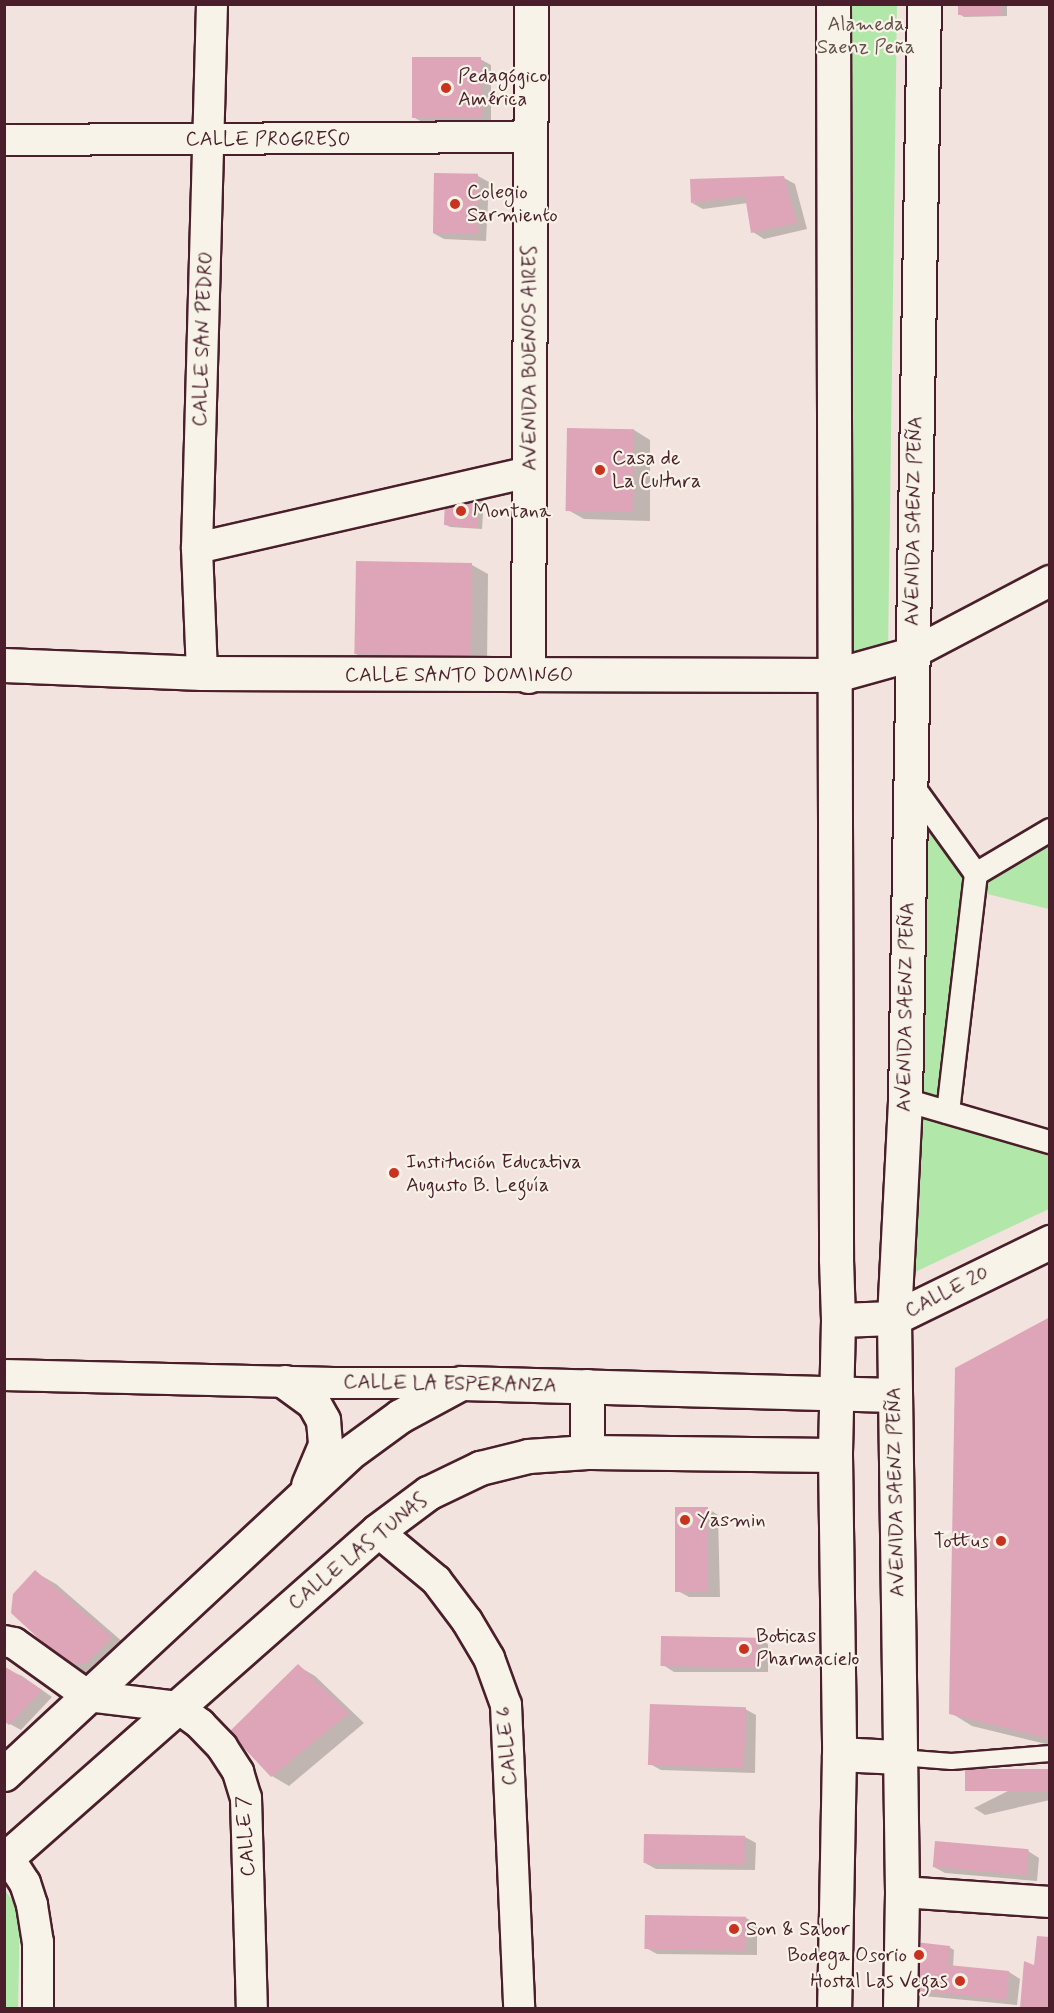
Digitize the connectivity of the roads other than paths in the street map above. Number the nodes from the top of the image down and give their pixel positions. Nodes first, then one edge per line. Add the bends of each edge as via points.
1 (212, 4) edge
2 (531, 4) edge
3 (833, 4) edge
4 (924, 4) edge
5 (531, 137) junction
6 (208, 139) junction
7 (4, 140) edge
8 (529, 472) junction
9 (197, 548) junction
10 (1050, 581) edge
11 (911, 654) junction
12 (4, 665) edge
13 (202, 673) junction
14 (836, 675) junction
15 (528, 676) junction
16 (909, 781) junction
17 (1050, 830) edge
18 (976, 874) junction
19 (905, 1100) junction
20 (948, 1112) junction
21 (1050, 1142) edge
22 (1050, 1242) edge
23 (894, 1318) junction
24 (838, 1320) junction
25 (4, 1375) edge
26 (285, 1382) junction
27 (461, 1383) junction
28 (587, 1386) junction
29 (836, 1394) junction
30 (895, 1395) junction
31 (587, 1452) junction
32 (835, 1455) junction
33 (300, 1500) junction
34 (377, 1531) junction
35 (4, 1641) edge
36 (88, 1696) junction
37 (177, 1707) junction
38 (1050, 1753) edge
39 (839, 1754) junction
40 (899, 1757) junction
41 (4, 1774) edge
42 (6, 1858) edge
43 (902, 1892) junction
44 (1050, 1902) edge
45 (38, 2008) edge
46 (252, 2008) edge
47 (519, 2008) edge
48 (834, 2008) edge
49 (900, 2008) edge

1 - 6 street, CALLE SAN PEDRO
2 - 5 main road, AVENIDA BUENOS AIRES
3 - 14 main road
4 - 11 main road, AVENIDA SAENZ PEÑA
5 - 6 street, CALLE PROGRESO
5 - 8 main road, AVENIDA BUENOS AIRES
6 - 7 street, CALLE PROGRESO
6 - 9 street, CALLE SAN PEDRO
8 - 9 street
8 - 15 main road, AVENIDA BUENOS AIRES
9 - 13 street, CALLE SAN PEDRO
10 - 11 street
11 - 14 main road, CALLE SANTO DOMINGO
11 - 16 main road, AVENIDA SAENZ PEÑA
12 - 13 main road, CALLE SANTO DOMINGO
13 - 15 main road, CALLE SANTO DOMINGO
14 - 15 main road, CALLE SANTO DOMINGO
14 - 24 main road
16 - 18 street
16 - 19 main road, AVENIDA SAENZ PEÑA
17 - 18 street
18 - 20 street
19 - 20 street
19 - 23 main road, AVENIDA SAENZ PEÑA
20 - 21 street
22 - 23 main road, CALLE 20
23 - 24 main road, CALLE 20
23 - 30 main road, AVENIDA SAENZ PEÑA
24 - 29 main road
25 - 26 street, CALLE LA ESPERANZA
26 - 27 street, CALLE LA ESPERANZA
26 - 33 main road via 313,1402 323,1420 325,1445
27 - 28 main road, CALLE LA ESPERANZA
27 - 33 main road via 400,1416 348,1454
28 - 29 main road, CALLE LA ESPERANZA
28 - 31 main road
29 - 30 main road, CALLE LA ESPERANZA
29 - 32 main road
30 - 40 main road, AVENIDA SAENZ PEÑA
31 - 32 main road, CALLE LAS TUNAS
31 - 34 main road, CALLE LAS TUNAS via 528,1456 480,1468 428,1493
32 - 39 main road
33 - 36 main road
34 - 37 main road, CALLE LAS TUNAS
34 - 47 street, CALLE 6 via 436,1580 467,1621 489,1658 506,1705
35 - 36 street via 14,1643
36 - 37 street
36 - 41 main road
37 - 42 main road, CALLE LAS TUNAS
37 - 46 street, CALLE 7 via 222,1747 238,1772 246,1797
38 - 40 lane via 951,1761
39 - 40 main road
39 - 48 main road
40 - 43 main road, AVENIDA SAENZ PEÑA
42 - 45 street via 26,1883 32,1905 38,1942
43 - 44 street
43 - 49 main road, AVENIDA SAENZ PEÑA

